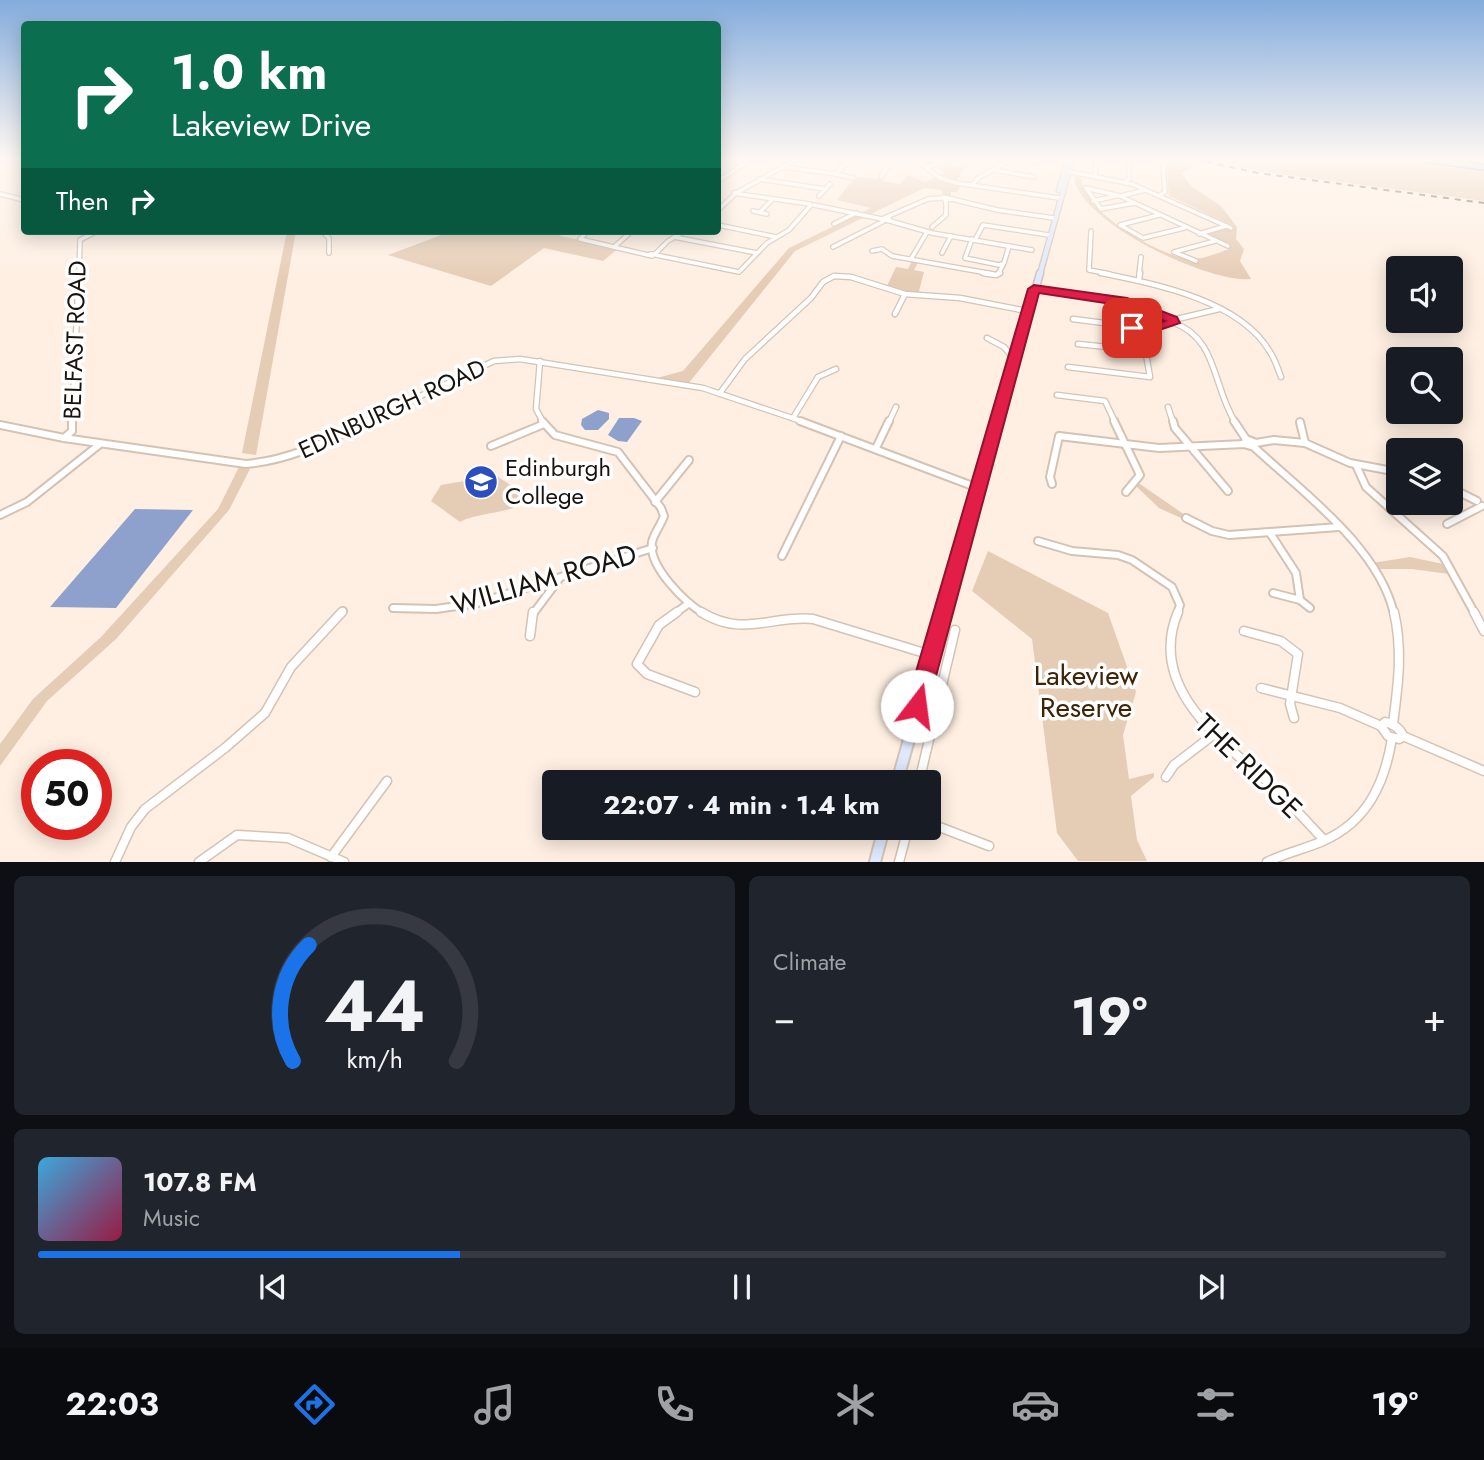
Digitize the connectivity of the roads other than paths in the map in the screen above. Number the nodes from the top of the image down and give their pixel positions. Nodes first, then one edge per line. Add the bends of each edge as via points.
1 (772, 199) edge
2 (774, 199) edge
3 (944, 199) edge
4 (947, 199) edge
5 (948, 199) edge
6 (1059, 199) edge
7 (1102, 199) edge
8 (1126, 199) edge
9 (1165, 199) edge
10 (1093, 201) joint
11 (1134, 203) junction
12 (812, 205) junction
13 (753, 211) dead end
14 (760, 212) junction
15 (767, 214) dead end
16 (856, 214) junction
17 (1159, 215) junction
18 (1054, 218) junction
19 (886, 220) junction
20 (834, 224) dead end
21 (721, 226) edge
22 (933, 227) dead end
23 (1185, 228) junction
24 (1091, 231) dead end
25 (927, 232) junction
26 (1199, 234) junction
27 (90, 235) edge
28 (326, 235) edge
29 (584, 235) edge
30 (628, 235) edge
31 (678, 235) edge
32 (1049, 235) junction
33 (951, 236) junction
34 (674, 237) junction
35 (777, 237) junction
36 (580, 239) joint
37 (974, 240) junction
38 (1215, 241) junction
39 (1009, 246) junction
40 (1228, 246) dead end
41 (614, 247) junction
42 (833, 247) dead end
43 (1032, 250) dead end
44 (329, 253) dead end
45 (757, 253) junction
46 (885, 253) dead end
47 (942, 253) dead end
48 (654, 254) junction
49 (965, 257) junction
50 (1140, 257) dead end
51 (911, 259) junction
52 (1196, 261) dead end
53 (1003, 265) junction
54 (959, 268) junction
55 (1039, 276) junction
56 (1139, 279) junction
57 (1034, 289) junction
58 (1049, 291) junction
59 (905, 295) junction
60 (1219, 309) junction
61 (1027, 311) junction
62 (895, 314) dead end
63 (1073, 319) dead end
64 (1173, 321) junction
65 (1182, 323) junction
66 (1142, 332) junction
67 (987, 338) dead end
68 (1078, 344) dead end
69 (1146, 351) junction
70 (1014, 359) junction
71 (540, 361) junction
72 (1068, 366) dead end
73 (836, 369) dead end
74 (1281, 377) dead end
75 (720, 393) junction
76 (1057, 395) dead end
77 (895, 407) dead end
78 (1168, 407) dead end
79 (793, 418) junction
80 (1300, 422) dead end
81 (544, 424) junction
82 (0, 425) edge
83 (841, 436) junction
84 (64, 438) junction
85 (1245, 442) junction
86 (1305, 443) junction
87 (100, 444) junction
88 (1125, 444) junction
89 (1255, 445) junction
90 (491, 446) dead end
91 (1190, 447) junction
92 (876, 448) junction
93 (689, 460) dead end
94 (1356, 465) junction
95 (1386, 470) edge
96 (1052, 484) dead end
97 (978, 488) junction
98 (1228, 491) dead end
99 (1126, 492) dead end
100 (1463, 494) edge
101 (655, 502) junction
102 (1482, 503) edge
103 (0, 515) edge
104 (1186, 518) dead end
105 (1447, 524) dead end
106 (1339, 527) junction
107 (1270, 533) junction
108 (1038, 541) dead end
109 (653, 548) junction
110 (782, 556) dead end
111 (561, 577) junction
112 (1273, 593) dead end
113 (1300, 600) junction
114 (688, 604) junction
115 (393, 608) dead end
116 (1310, 608) dead end
117 (342, 611) dead end
118 (955, 631) dead end
119 (1244, 631) dead end
120 (1484, 631) edge
121 (530, 636) dead end
122 (931, 655) junction
123 (1261, 688) dead end
124 (695, 692) dead end
125 (1292, 695) junction
126 (1294, 718) dead end
127 (1393, 724) junction
128 (1381, 726) junction
129 (1213, 735) junction
130 (1403, 736) junction
131 (1392, 738) junction
132 (900, 770) edge
133 (922, 770) edge
134 (1484, 771) edge
135 (1166, 777) dead end
136 (387, 781) dead end
137 (941, 828) edge
138 (881, 840) edge
139 (905, 840) edge
140 (1324, 840) junction
141 (989, 846) dead end
142 (331, 857) junction
143 (1281, 858) edge
144 (115, 862) edge
145 (199, 862) edge
146 (344, 862) edge
147 (875, 862) edge
148 (899, 862) edge
149 (1267, 862) edge

1 - 14 street
2 - 12 street
3 - 19 street via 923,201
4 - 22 street via 946,215
5 - 18 street
6 - 18 main road
7 - 10 street
8 - 11 street
9 - 26 street via 1227,228
10 - 11 street via 1103,209
11 - 17 street
12 - 16 street
12 - 35 street
13 - 14 street
14 - 15 street
16 - 19 street
16 - 20 street
17 - 23 street
17 - 23 street via 1120,225 1143,238
18 - 32 main road
19 - 25 street
19 - 42 street
21 - 35 street
23 - 26 street
24 - 56 street via 1089,270
25 - 33 street
25 - 51 street
26 - 38 street
27 - 84 street, BELFAST ROAD via 82,239 72,430
28 - 44 street
29 - 36 street
30 - 41 street
31 - 34 street
32 - 37 street via 983,225
32 - 55 main road
33 - 37 street
33 - 47 street
34 - 45 street
34 - 48 street
35 - 45 street
36 - 41 street
37 - 39 street
37 - 49 street
38 - 40 street
38 - 52 street via 1174,251
39 - 43 street
39 - 53 street
41 - 48 street
45 - 48 street via 736,272
46 - 51 street
49 - 53 street
49 - 54 street
50 - 56 street
51 - 54 street
53 - 54 street via 998,275
55 - 57 main road
55 - 58 street via 1040,284
56 - 60 street
57 - 58 street
57 - 61 main road
58 - 64 street via 1127,302
59 - 61 street via 960,298
59 - 62 street
59 - 75 street via 851,277 827,278 745,359
60 - 65 street
60 - 74 street via 1259,338 1273,355
61 - 70 main road
63 - 66 street
64 - 65 street
64 - 66 street
65 - 85 street via 1205,345 1225,406
66 - 69 street
67 - 70 street
68 - 69 street
69 - 72 street via 1150,377
70 - 97 main road
71 - 75 street, EDINBURGH ROAD
71 - 81 street via 536,409
71 - 87 street, EDINBURGH ROAD via 494,362 302,453 263,464
73 - 79 street via 818,377
75 - 79 street, EDINBURGH ROAD
76 - 88 street via 1105,401
77 - 92 street
78 - 91 street via 1175,428
79 - 83 street, EDINBURGH ROAD
80 - 86 street
81 - 90 street
81 - 101 street via 555,435 618,452
82 - 84 street, EDINBURGH ROAD
83 - 92 street, EDINBURGH ROAD
83 - 110 street
84 - 87 street, EDINBURGH ROAD
85 - 89 street
85 - 91 street
86 - 89 street via 1274,440
86 - 94 street
87 - 103 street via 27,502
88 - 91 street
88 - 96 street via 1059,436
88 - 99 street via 1140,475
89 - 106 street
91 - 98 street
92 - 97 street, EDINBURGH ROAD
93 - 101 street
94 - 95 street
94 - 120 street via 1366,487 1449,564
97 - 122 main road
100 - 102 street
101 - 109 street via 664,516
102 - 105 street
104 - 107 street via 1220,533
106 - 107 street
106 - 127 street via 1374,570 1396,622 1401,643
107 - 113 street via 1295,572
108 - 129 street, THE RIDGE via 1072,551 1118,555 1172,587 1180,605 1170,627 1173,668 1187,703
109 - 111 street, WILLIAM ROAD
109 - 114 street via 673,589
111 - 115 street, WILLIAM ROAD via 465,607 417,612
111 - 121 street via 533,610
112 - 113 street
113 - 116 street
114 - 122 street via 708,617 746,627 804,617
114 - 124 street via 659,625 637,664 647,674
117 - 144 street via 291,667 265,713 145,809
118 - 133 street
119 - 125 street via 1261,634 1298,653
122 - 132 main road
123 - 125 street
125 - 126 street
125 - 128 street via 1340,708
127 - 128 street
127 - 130 street
128 - 131 street
129 - 135 street via 1174,765
129 - 140 street, THE RIDGE via 1270,784
130 - 131 street
130 - 134 street
131 - 140 street via 1386,770 1369,808
136 - 142 street
137 - 141 street
138 - 147 main road
139 - 148 street
140 - 143 street
142 - 145 street via 288,838 237,835
142 - 146 street
143 - 149 street

